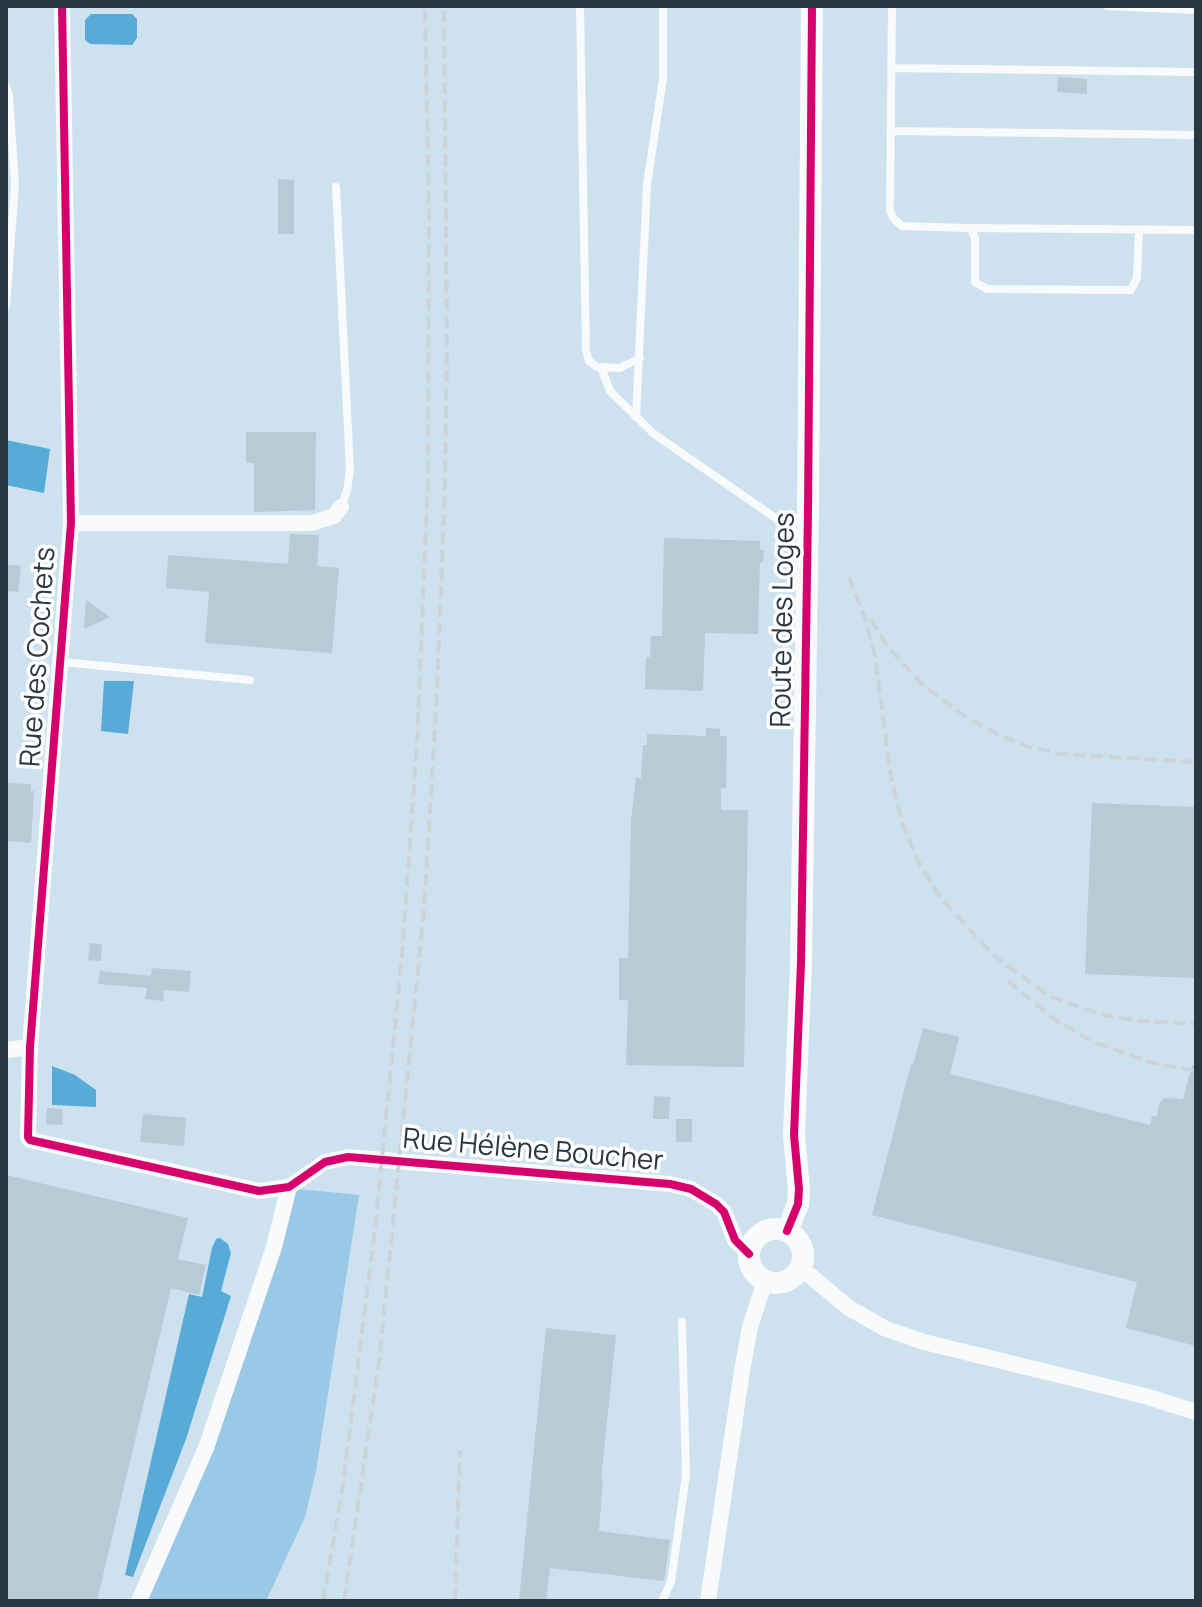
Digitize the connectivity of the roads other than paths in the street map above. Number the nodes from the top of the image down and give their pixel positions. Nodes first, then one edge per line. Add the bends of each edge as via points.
1 (62, 6) edge
2 (580, 6) edge
3 (663, 6) edge
4 (812, 6) edge
5 (892, 6) edge
6 (1107, 6) edge
7 (1136, 6) edge
8 (1196, 10) edge
9 (892, 68) junction
10 (1196, 72) edge
11 (6, 87) edge
12 (891, 131) junction
13 (1196, 135) edge
14 (336, 187) dead end
15 (968, 228) junction
16 (1139, 230) junction
17 (1196, 230) edge
18 (6, 306) edge
19 (640, 358) junction
20 (601, 367) junction
21 (636, 417) junction
22 (341, 507) joint
23 (71, 523) junction
24 (807, 540) junction
25 (62, 662) junction
26 (250, 680) dead end
27 (30, 1047) junction
28 (6, 1050) edge
29 (289, 1187) junction
30 (787, 1231) junction
31 (749, 1254) junction
32 (801, 1268) junction
33 (765, 1281) junction
34 (682, 1322) dead end
35 (1196, 1412) edge
36 (139, 1601) edge
37 (662, 1601) edge
38 (708, 1601) edge

1 - 23 street, Rue des Cochets
2 - 20 lane via 586,350 589,361
3 - 19 lane via 663,79 647,184
4 - 24 street, Route des Loges
5 - 9 lane
6 - 7 lane
7 - 8 lane
9 - 10 lane
9 - 12 lane
11 - 18 lane via 15,184
12 - 13 lane
12 - 15 lane via 894,219 902,226
14 - 22 lane via 350,470
15 - 16 lane
15 - 16 lane via 975,238 973,277 980,287 1126,291 1137,278
16 - 17 lane
19 - 20 lane via 620,368
19 - 21 lane
20 - 21 lane via 610,391
21 - 24 lane
22 - 23 street via 334,516 312,523
23 - 25 street, Rue des Cochets
24 - 30 street, Route des Loges via 794,1135 799,1189
25 - 26 lane
25 - 27 street, Rue des Cochets
27 - 28 street
27 - 29 street, Rue des Cochets via 30,1140 259,1191
29 - 31 street, Rue Hélène Boucher via 325,1162 359,1157 670,1184 716,1204
29 - 36 street via 206,1448
30 - 31 street via 768,1230 757,1237
30 - 32 street via 799,1241
31 - 33 street
32 - 33 street via 788,1281
32 - 35 street via 849,1308 886,1329
33 - 38 street via 747,1342
34 - 37 lane via 686,1475 671,1582

